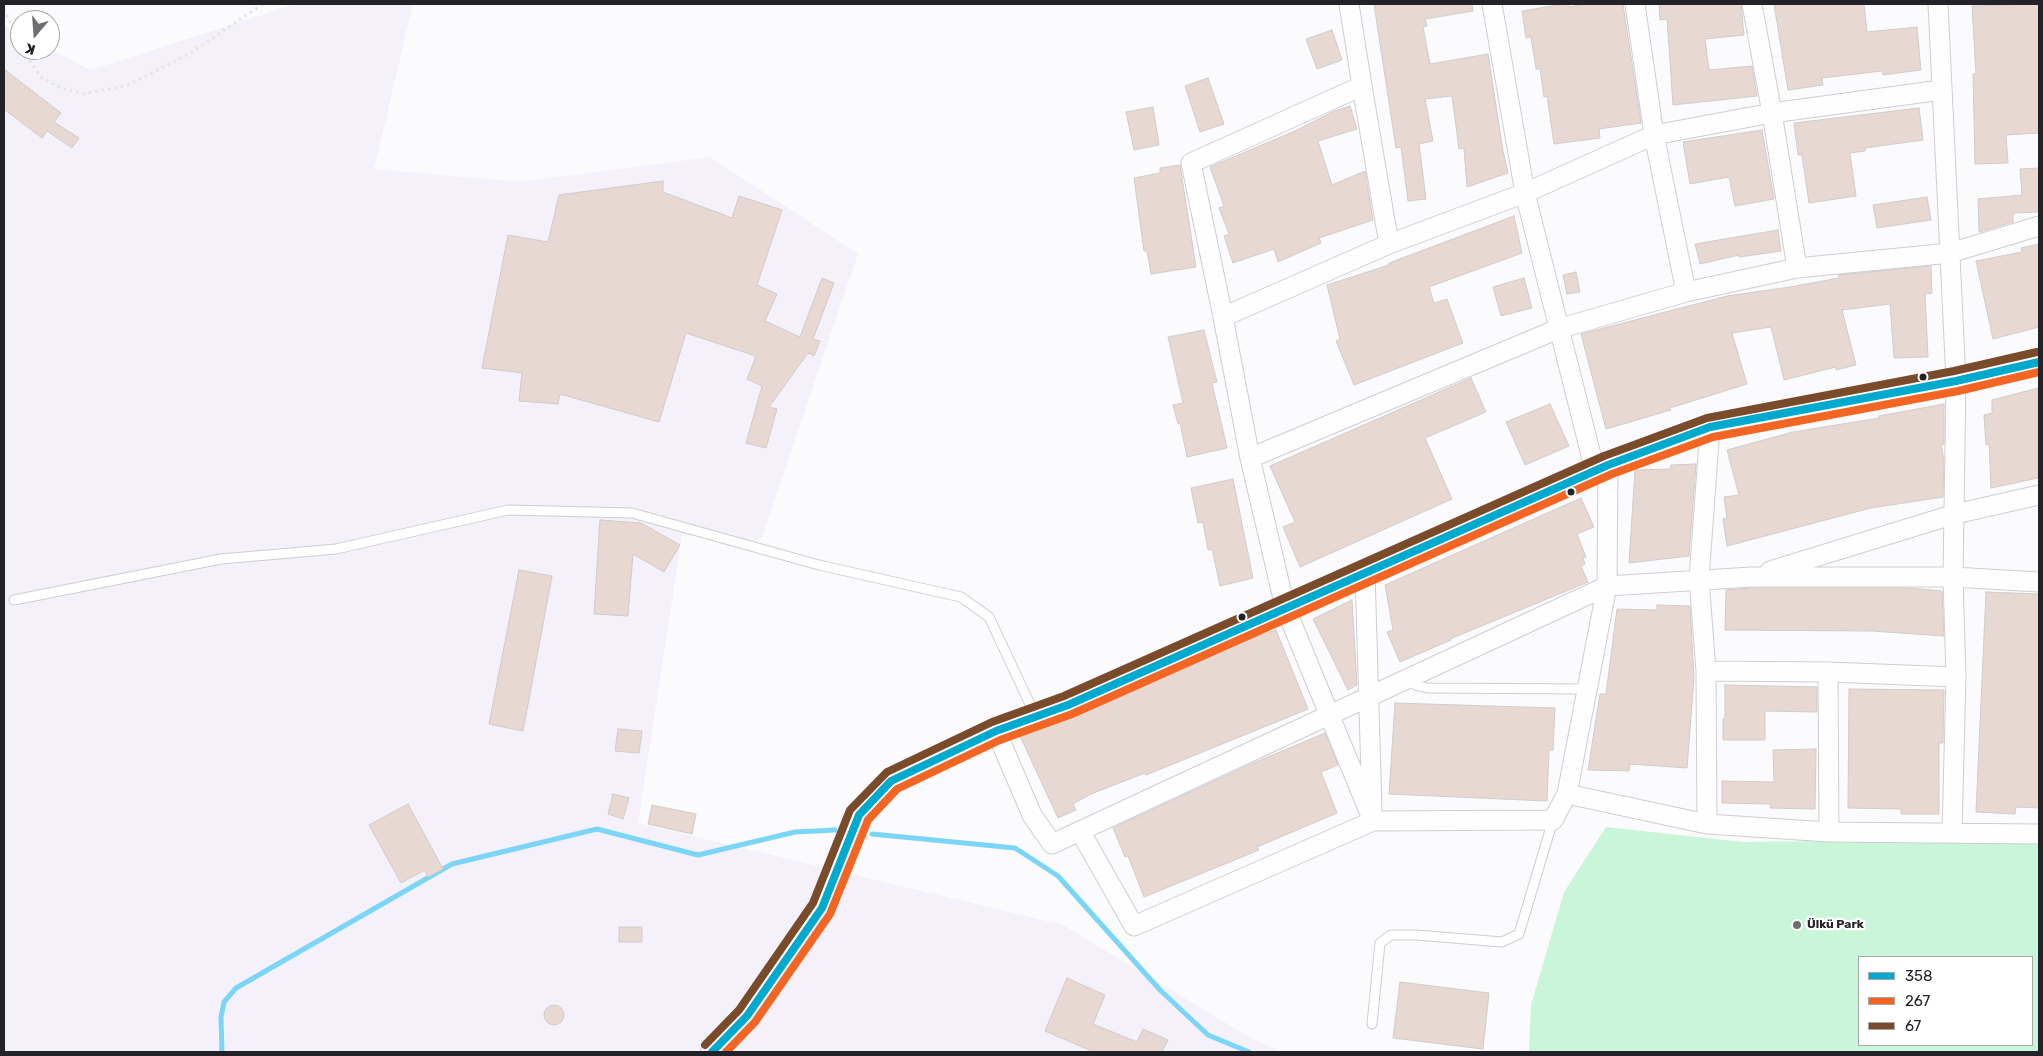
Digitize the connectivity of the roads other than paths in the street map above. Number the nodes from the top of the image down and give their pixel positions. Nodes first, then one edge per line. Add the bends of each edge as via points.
1 (1349, 4) edge
2 (1492, 4) edge
3 (1634, 4) edge
4 (1752, 4) edge
5 (1938, 4) edge
6 (1362, 86) junction
7 (1941, 90) junction
8 (1772, 112) junction
9 (1654, 135) junction
10 (1525, 193) junction
11 (2039, 226) edge
12 (1389, 244) junction
13 (1950, 253) junction
14 (1797, 268) junction
15 (1686, 292) junction
16 (1223, 316) junction
17 (1558, 330) junction
18 (2039, 362) edge
19 (1956, 381) junction
20 (1710, 427) junction
21 (1250, 458) junction
22 (1602, 468) junction
23 (2039, 495) edge
24 (1955, 514) junction
25 (1365, 572) junction
26 (1752, 577) junction
27 (1953, 577) junction
28 (1699, 579) junction
29 (2039, 582) edge
30 (1607, 586) junction
31 (14, 600) dead end
32 (1285, 607) junction
33 (1706, 671) junction
34 (1828, 672) junction
35 (1408, 677) junction
36 (1956, 677) junction
37 (1587, 689) junction
38 (1369, 695) junction
39 (1328, 716) junction
40 (1036, 717) junction
41 (996, 731) junction
42 (1567, 794) junction
43 (1553, 820) junction
44 (1373, 821) junction
45 (1707, 824) junction
46 (1080, 831) junction
47 (1829, 832) junction
48 (1952, 833) junction
49 (2039, 834) edge
50 (1372, 1024) dead end
51 (712, 1052) edge

1 - 6 street
2 - 10 street
3 - 9 street
4 - 8 street
5 - 7 street
6 - 12 street
6 - 16 street via 1191,163
7 - 8 street
7 - 13 street
8 - 9 street
8 - 14 street
9 - 10 street
9 - 15 street
10 - 12 street
10 - 17 street
11 - 13 street
12 - 16 street
13 - 14 street
13 - 19 street
14 - 15 street
15 - 17 street
16 - 21 street
17 - 21 street
17 - 22 street
18 - 19 street
19 - 20 street
19 - 24 street
20 - 22 street
20 - 28 street
21 - 32 street
22 - 25 street
22 - 30 street
23 - 24 street
24 - 26 street
24 - 27 street
25 - 32 street
25 - 38 street
26 - 27 street
26 - 28 street
27 - 29 street
27 - 36 street
28 - 30 street
28 - 33 street
30 - 35 street
30 - 37 street
31 - 40 lane via 221,559 336,549 508,510 632,514 819,565 961,597 989,617
32 - 39 street
32 - 40 street
33 - 34 street
33 - 45 street
34 - 36 street
34 - 47 street
35 - 37 lane via 1415,685 1427,688
35 - 38 street
36 - 48 street
37 - 42 street
38 - 39 street
38 - 44 street
39 - 44 street
39 - 46 street
40 - 41 street
41 - 46 street via 1032,815 1052,844
41 - 51 street via 890,781 859,815 822,908 747,1016
42 - 43 street
42 - 45 street
43 - 44 street
43 - 50 lane via 1519,934 1502,942 1391,935 1380,943
44 - 46 street via 1134,926
45 - 47 street
47 - 48 street
48 - 49 street

